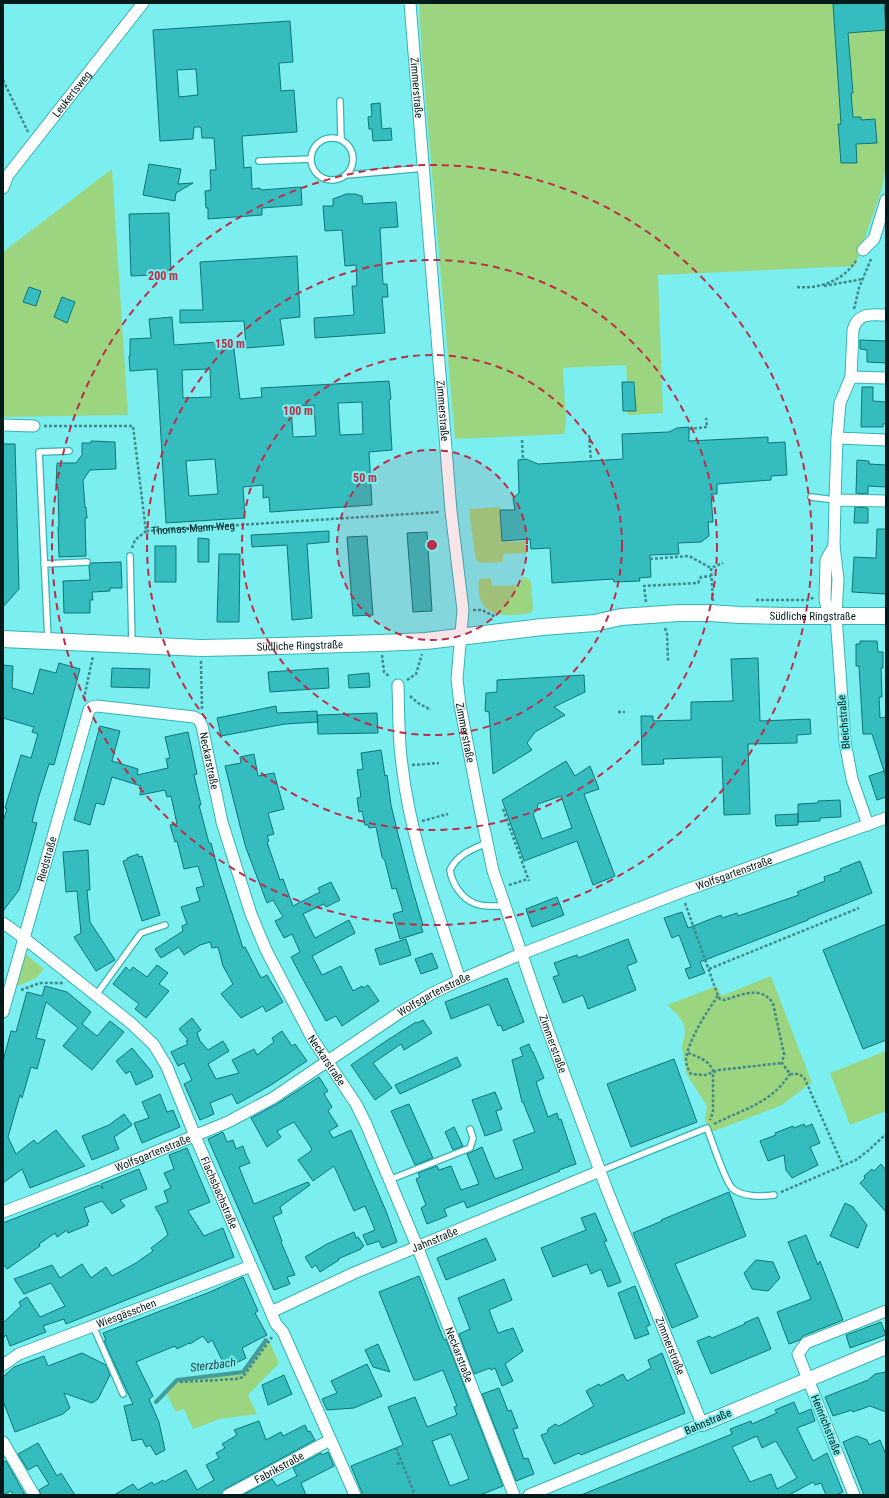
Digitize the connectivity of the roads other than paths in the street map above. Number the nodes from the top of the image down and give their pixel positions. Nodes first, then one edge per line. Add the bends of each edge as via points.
1 (143, 3) edge
2 (410, 3) edge
3 (340, 101) dead end
4 (341, 139) junction
5 (311, 159) junction
6 (259, 161) dead end
7 (424, 168) junction
8 (347, 175) junction
9 (3, 188) edge
10 (886, 200) edge
11 (863, 250) road end
12 (886, 315) edge
13 (851, 377) junction
14 (886, 378) edge
15 (3, 425) edge
16 (34, 426) road end
17 (837, 438) junction
18 (886, 440) edge
19 (68, 451) dead end
20 (811, 497) dead end
21 (835, 500) junction
22 (886, 501) edge
23 (130, 556) road end
24 (87, 562) dead end
25 (44, 564) junction
26 (739, 615) junction
27 (833, 616) junction
28 (886, 616) edge
29 (595, 622) junction
30 (460, 637) junction
31 (3, 639) edge
32 (48, 641) junction
33 (132, 645) junction
34 (398, 685) road end
35 (92, 707) joint
36 (886, 818) edge
37 (868, 825) junction
38 (487, 843) junction
39 (505, 906) junction
40 (3, 923) edge
41 (165, 925) dead end
42 (24, 938) junction
43 (521, 954) junction
44 (460, 980) junction
45 (96, 995) junction
46 (3, 1012) edge
47 (327, 1061) junction
48 (470, 1129) dead end
49 (194, 1136) junction
50 (600, 1171) junction
51 (389, 1180) junction
52 (774, 1195) road end
53 (4, 1210) edge
54 (417, 1246) junction
55 (251, 1266) junction
56 (886, 1311) edge
57 (271, 1312) junction
58 (93, 1326) junction
59 (886, 1347) edge
60 (3, 1365) edge
61 (808, 1379) junction
62 (123, 1394) dead end
63 (702, 1424) junction
64 (330, 1440) junction
65 (3, 1442) edge
66 (34, 1495) edge
67 (228, 1495) edge
68 (355, 1495) edge
69 (514, 1495) edge
70 (529, 1495) edge
71 (854, 1495) edge

1 - 9 street, Leukertsweg via 8,175
2 - 7 street, Zimmerstraße
3 - 4 lane
4 - 5 lane via 328,138 321,141 312,152
4 - 8 lane via 352,149 354,156 354,163
5 - 6 lane
5 - 8 lane via 315,172 320,177 334,181
7 - 8 lane
7 - 30 street, Zimmerstraße via 451,511 463,608
10 - 11 street via 874,239
12 - 13 street via 866,315 855,323 852,335
13 - 14 street
13 - 17 street, Bleichstraße via 840,403
15 - 16 street
17 - 18 street
17 - 21 street, Bleichstraße
19 - 25 lane via 39,452
20 - 21 lane
21 - 22 street
21 - 27 street, Bleichstraße via 834,546 838,579
23 - 33 lane
24 - 25 lane
25 - 32 lane
26 - 27 main road, Südliche Ringstraße
26 - 29 main road, Südliche Ringstraße via 664,623 621,625
26 - 29 main road, Südliche Ringstraße via 679,613 621,617
27 - 28 main road, Südliche Ringstraße
27 - 37 street, Bleichstraße via 845,742 852,779
29 - 30 main road, Südliche Ringstraße
30 - 33 main road, Südliche Ringstraße via 380,644 201,648
30 - 38 street, Zimmerstraße via 457,679
31 - 32 main road, Südliche Ringstraße
32 - 33 main road, Südliche Ringstraße
34 - 44 street via 399,739 412,824 432,898
35 - 42 street, Riedstraße via 89,710
35 - 47 street, Neckarstraße via 194,717 200,720 222,822 251,914 266,950 312,1038
36 - 37 street, Wolfsgartenstraße
37 - 43 street, Wolfsgartenstraße via 681,892
38 - 39 street, Zimmerstraße
38 - 39 lane via 472,849 457,860 450,870 451,877 457,889 475,904
39 - 43 street, Zimmerstraße
40 - 42 street, Flachsbachstraße
41 - 45 lane via 141,934
42 - 45 street, Flachsbachstraße
42 - 46 street, Riedstraße
43 - 44 street, Wolfsgartenstraße
43 - 50 street, Zimmerstraße
44 - 47 street, Wolfsgartenstraße via 398,1013
45 - 49 street, Flachsbachstraße via 154,1045 166,1067
47 - 49 street, Wolfsgartenstraße via 269,1100 228,1122
47 - 51 street, Neckarstraße via 356,1104
48 - 51 lane via 473,1138 470,1148
49 - 53 street, Wolfsgartenstraße via 87,1180
49 - 55 street, Flachsbachstraße
50 - 52 lane via 707,1128 731,1187 741,1193 762,1197
50 - 54 street, Jahnstraße
50 - 63 street, Zimmerstraße
51 - 54 street, Neckarstraße
54 - 57 street, Jahnstraße
54 - 69 street, Neckarstraße
55 - 57 street, Flachsbachstraße
55 - 58 street, Wiesgässchen
56 - 61 street, Heinrichstraße via 806,1343 798,1354
57 - 64 street, Flachsbachstraße via 283,1332
58 - 60 street, Wiesgässchen via 19,1354
58 - 62 lane
59 - 61 street, Bahnstraße
61 - 63 street, Bahnstraße
61 - 71 street, Heinrichstraße
63 - 70 street, Bahnstraße
64 - 67 street, Fabrikstraße
64 - 68 street, Flachsbachstraße
65 - 66 street

